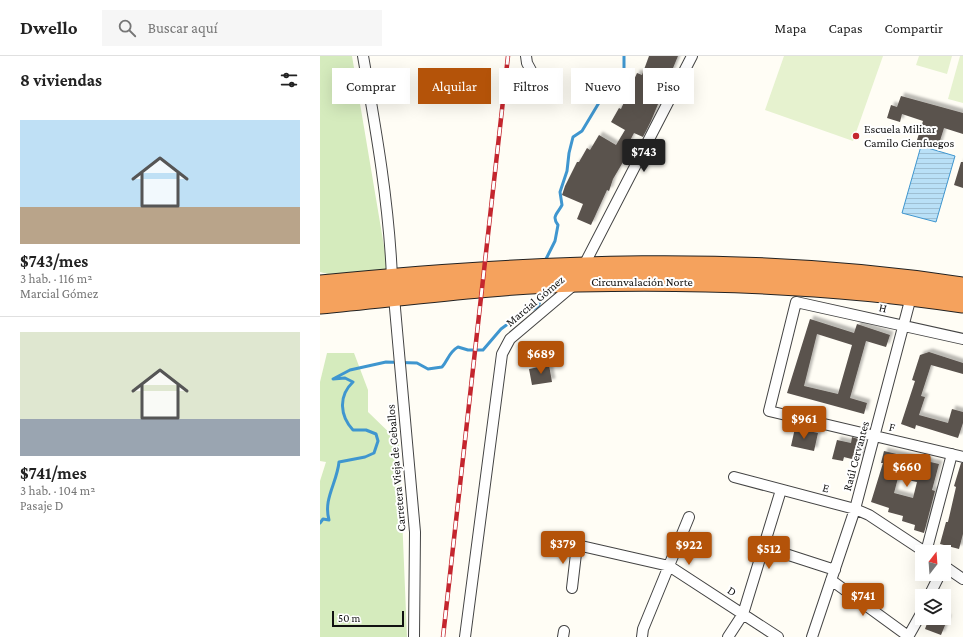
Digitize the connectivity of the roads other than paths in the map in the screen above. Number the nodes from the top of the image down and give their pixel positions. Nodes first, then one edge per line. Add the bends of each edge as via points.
1 (363, 56) edge
2 (526, 56) edge
3 (692, 56) edge
4 (529, 68) edge
5 (580, 274) junction
6 (392, 278) junction
7 (320, 285) edge
8 (963, 287) edge
9 (913, 288) junction
10 (394, 297) junction
11 (963, 303) edge
12 (320, 304) edge
13 (903, 326) junction
14 (963, 339) edge
15 (769, 411) joint
16 (875, 436) junction
17 (952, 454) junction
18 (963, 457) edge
19 (734, 477) dead end
20 (781, 490) junction
21 (855, 509) junction
22 (689, 517) dead end
23 (915, 545) edge
24 (928, 545) edge
25 (764, 547) junction
26 (669, 566) junction
27 (835, 570) junction
28 (951, 571) edge
29 (963, 579) edge
30 (831, 580) junction
31 (572, 588) dead end
32 (743, 614) junction
33 (915, 624) edge
34 (414, 637) edge
35 (465, 637) edge
36 (642, 637) edge
37 (728, 637) edge
38 (778, 637) edge
39 (812, 637) edge
40 (908, 637) edge

1 - 6 street via 390,234
2 - 4 street
3 - 5 street, Marcial Gómez
5 - 6 highway, Circunvalación Norte via 511,269
5 - 9 highway, Circunvalación Norte via 706,282
5 - 10 highway, Circunvalación Norte
5 - 35 street, Marcial Gómez via 510,339 502,354
6 - 7 highway, Circunvalación Norte
8 - 9 highway, Circunvalación Norte
9 - 11 highway, Circunvalación Norte
9 - 13 street, Raúl Cervantes
10 - 12 highway, Circunvalación Norte
10 - 34 street, Carretera Vieja de Ceballos via 415,532
13 - 14 street, H
13 - 15 street, H via 796,302
13 - 16 street, Raúl Cervantes
15 - 16 street, F
16 - 17 street, F
16 - 21 street, Raúl Cervantes
17 - 18 street, F
17 - 24 street
19 - 20 street, E
20 - 21 street, E
20 - 25 street
21 - 23 street, E via 869,515
21 - 27 street, Raúl Cervantes
22 - 26 street
25 - 27 street
25 - 32 street
26 - 31 street, D via 577,545
26 - 32 street, D
26 - 36 street
27 - 30 street, Raúl Cervantes
28 - 29 street
30 - 39 street, Raúl Cervantes
30 - 40 street
32 - 37 street
32 - 38 street, D
33 - 40 street

